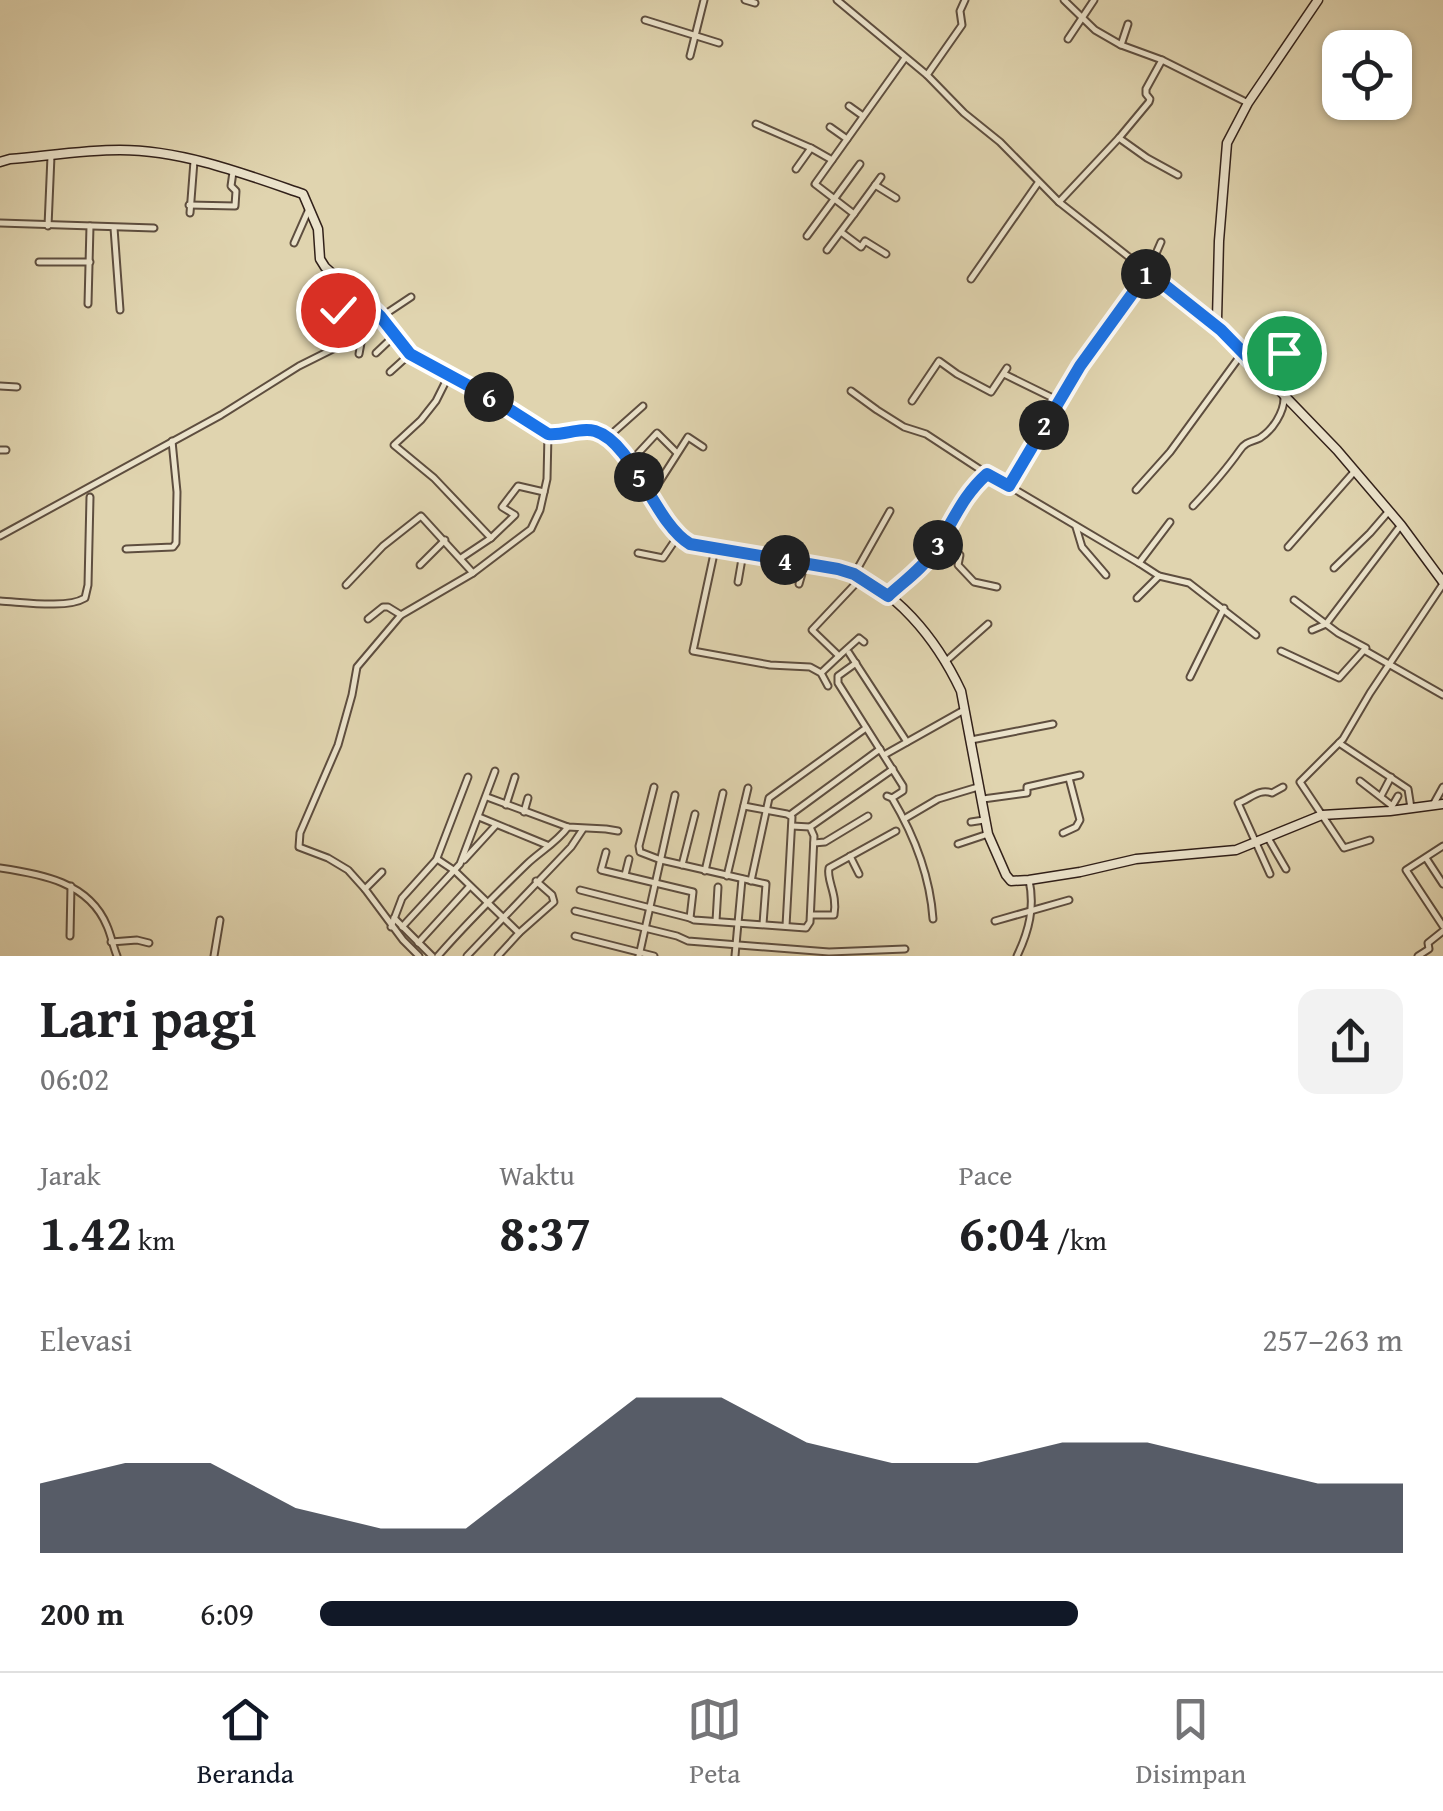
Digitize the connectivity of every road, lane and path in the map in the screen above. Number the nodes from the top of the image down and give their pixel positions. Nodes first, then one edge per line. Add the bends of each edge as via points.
1 (704, 0) edge
2 (745, 0) edge
3 (837, 0) edge
4 (965, 0) edge
5 (1064, 0) edge
6 (1094, 0) edge
7 (1318, 0) edge
8 (754, 3) dead end
9 (1084, 18) junction
10 (645, 20) dead end
11 (1128, 24) dead end
12 (694, 36) junction
13 (1068, 39) dead end
14 (719, 42) dead end
15 (1121, 45) junction
16 (690, 56) dead end
17 (905, 58) junction
18 (1162, 60) junction
19 (927, 76) junction
20 (1248, 103) junction
21 (849, 106) dead end
22 (863, 116) junction
23 (756, 124) dead end
24 (830, 127) dead end
25 (1120, 138) junction
26 (846, 139) junction
27 (811, 148) junction
28 (51, 156) junction
29 (832, 160) junction
30 (194, 161) junction
31 (0, 162) edge
32 (860, 164) dead end
33 (796, 169) dead end
34 (233, 172) junction
35 (1178, 174) dead end
36 (881, 176) dead end
37 (1038, 183) junction
38 (875, 184) junction
39 (833, 198) junction
40 (896, 198) dead end
41 (1059, 202) junction
42 (310, 206) junction
43 (854, 214) junction
44 (0, 224) edge
45 (48, 226) junction
46 (90, 226) junction
47 (114, 228) junction
48 (154, 228) dead end
49 (841, 232) junction
50 (806, 236) dead end
51 (1161, 242) dead end
52 (294, 243) dead end
53 (827, 250) dead end
54 (886, 254) dead end
55 (40, 262) dead end
56 (90, 262) junction
57 (1148, 272) junction
58 (971, 278) dead end
59 (352, 289) junction
60 (411, 297) dead end
61 (88, 304) dead end
62 (120, 310) dead end
63 (378, 314) junction
64 (344, 330) dead end
65 (1221, 330) junction
66 (363, 332) junction
67 (395, 335) junction
68 (1243, 352) junction
69 (376, 353) dead end
70 (1284, 353) dead end
71 (359, 354) dead end
72 (410, 354) junction
73 (1260, 370) junction
74 (390, 372) dead end
75 (449, 375) junction
76 (0, 386) edge
77 (17, 387) dead end
78 (851, 390) dead end
79 (1284, 394) junction
80 (912, 401) dead end
81 (1059, 401) junction
82 (643, 406) dead end
83 (548, 434) junction
84 (607, 438) junction
85 (172, 440) junction
86 (702, 448) dead end
87 (677, 453) junction
88 (629, 463) junction
89 (1354, 472) junction
90 (987, 474) junction
91 (1009, 486) junction
92 (1136, 490) dead end
93 (544, 492) junction
94 (651, 495) junction
95 (90, 497) dead end
96 (1193, 506) dead end
97 (890, 511) dead end
98 (1389, 511) junction
99 (1170, 522) dead end
100 (1075, 524) junction
101 (1401, 525) junction
102 (0, 536) edge
103 (678, 536) junction
104 (491, 538) junction
105 (445, 540) junction
106 (941, 540) junction
107 (1288, 547) dead end
108 (126, 549) dead end
109 (715, 549) junction
110 (743, 553) junction
111 (638, 554) dead end
112 (461, 558) junction
113 (805, 563) junction
114 (1140, 563) junction
115 (420, 565) dead end
116 (1334, 568) dead end
117 (473, 573) junction
118 (1106, 575) dead end
119 (858, 576) junction
120 (1159, 576) junction
121 (738, 582) dead end
122 (1443, 583) edge
123 (799, 584) dead end
124 (346, 586) dead end
125 (997, 587) dead end
126 (888, 596) junction
127 (1137, 598) dead end
128 (1294, 600) dead end
129 (0, 601) edge
130 (1224, 608) junction
131 (401, 615) junction
132 (368, 620) dead end
133 (988, 624) dead end
134 (1326, 624) junction
135 (1312, 630) dead end
136 (1256, 636) dead end
137 (864, 642) dead end
138 (1281, 651) dead end
139 (849, 653) dead end
140 (839, 656) junction
141 (945, 662) junction
142 (856, 663) junction
143 (1390, 663) junction
144 (822, 673) junction
145 (1190, 676) dead end
146 (828, 686) dead end
147 (1443, 695) edge
148 (966, 709) junction
149 (1053, 724) dead end
150 (866, 728) junction
151 (971, 740) junction
152 (908, 742) junction
153 (1339, 743) junction
154 (882, 752) junction
155 (893, 769) junction
156 (495, 771) dead end
157 (1080, 775) dead end
158 (515, 776) dead end
159 (1392, 776) junction
160 (468, 777) dead end
161 (1068, 778) junction
162 (1360, 781) dead end
163 (981, 786) junction
164 (1283, 786) dead end
165 (654, 787) dead end
166 (1443, 787) edge
167 (748, 788) dead end
168 (724, 793) dead end
169 (675, 795) dead end
170 (1381, 796) junction
171 (1398, 796) dead end
172 (486, 797) junction
173 (528, 798) dead end
174 (982, 799) junction
175 (506, 805) junction
176 (744, 806) junction
177 (1440, 806) edge
178 (1391, 808) junction
179 (1411, 808) junction
180 (766, 810) junction
181 (524, 812) junction
182 (695, 814) dead end
183 (789, 815) junction
184 (1322, 815) junction
185 (868, 816) dead end
186 (479, 817) junction
187 (904, 819) junction
188 (984, 820) junction
189 (971, 822) dead end
190 (496, 826) junction
191 (792, 826) junction
192 (568, 827) junction
193 (810, 827) junction
194 (583, 829) junction
195 (896, 830) dead end
196 (618, 831) dead end
197 (1063, 833) dead end
198 (988, 834) junction
199 (1267, 837) junction
200 (1370, 840) dead end
201 (814, 843) junction
202 (1256, 843) junction
203 (958, 844) dead end
204 (547, 845) junction
205 (1443, 846) edge
206 (606, 852) dead end
207 (850, 856) junction
208 (1426, 858) junction
209 (437, 859) junction
210 (629, 859) dead end
211 (661, 860) junction
212 (460, 864) junction
213 (682, 865) junction
214 (0, 868) edge
215 (1286, 869) dead end
216 (456, 871) junction
217 (706, 871) junction
218 (382, 872) dead end
219 (859, 874) dead end
220 (1270, 874) dead end
221 (625, 876) junction
222 (727, 876) junction
223 (742, 879) junction
224 (1028, 880) junction
225 (536, 881) junction
226 (751, 881) junction
227 (655, 883) junction
228 (1443, 884) edge
229 (71, 886) junction
230 (470, 886) junction
231 (718, 887) dead end
232 (365, 888) junction
233 (580, 890) dead end
234 (1069, 900) dead end
235 (488, 902) junction
236 (650, 908) junction
237 (575, 911) dead end
238 (1031, 911) junction
239 (811, 916) junction
240 (505, 917) junction
241 (394, 918) junction
242 (690, 918) junction
243 (933, 919) dead end
244 (220, 920) dead end
245 (716, 921) junction
246 (995, 921) dead end
247 (738, 922) junction
248 (763, 924) junction
249 (392, 926) junction
250 (786, 926) junction
251 (402, 927) junction
252 (645, 928) junction
253 (1443, 929) edge
254 (519, 933) junction
255 (70, 936) dead end
256 (576, 936) dead end
257 (112, 942) junction
258 (149, 943) dead end
259 (418, 944) junction
260 (735, 945) junction
261 (759, 946) junction
262 (904, 949) dead end
263 (782, 952) edge
264 (797, 953) edge
265 (639, 954) edge
266 (116, 956) edge
267 (214, 956) edge
268 (419, 956) edge
269 (435, 956) edge
270 (467, 956) edge
271 (498, 956) edge
272 (654, 956) edge
273 (735, 956) edge
274 (758, 956) edge
275 (1017, 956) edge
276 (1418, 956) edge

1 - 12 street
2 - 8 street
3 - 17 street
4 - 19 street via 962,25
5 - 9 street
6 - 9 street
7 - 20 street
9 - 13 street
9 - 15 street
10 - 12 street
11 - 15 street
12 - 14 street
12 - 16 street
15 - 18 street
17 - 19 street
17 - 22 street
18 - 20 street
18 - 25 street via 1146,90 1149,102
19 - 37 street
20 - 65 street via 1225,158 1216,308
21 - 22 street
22 - 26 street
23 - 27 street
24 - 26 street
25 - 35 street
25 - 41 street
26 - 29 street
27 - 29 street
27 - 33 street
28 - 30 street via 121,150
28 - 31 street
28 - 45 street
29 - 39 street via 815,184
30 - 34 street
30 - 34 street via 190,209 235,206
32 - 39 street
34 - 42 street via 303,194
36 - 38 street
37 - 41 street
37 - 58 street
38 - 40 street
38 - 43 street
39 - 43 street
39 - 50 street
41 - 57 street
42 - 52 street
42 - 59 street via 320,258
43 - 49 street
44 - 45 street
45 - 46 street
46 - 47 street
46 - 56 street
47 - 48 street
47 - 62 street
49 - 53 street
49 - 54 street
51 - 57 street
55 - 56 street
56 - 61 street
57 - 65 street
57 - 81 street
59 - 63 street
59 - 64 street via 338,308
60 - 63 street
63 - 66 street
63 - 67 street
65 - 68 street
66 - 71 street
66 - 85 street
67 - 69 street
67 - 72 street
68 - 73 street
68 - 92 street
70 - 73 street
72 - 74 street
72 - 75 street
73 - 79 street
75 - 83 street
75 - 104 street via 421,420 394,445
76 - 77 street
78 - 90 street
79 - 89 street
79 - 96 street via 1275,422 1243,446
80 - 81 street via 939,361 991,392 1006,371
81 - 91 street
82 - 84 street
83 - 84 street via 586,430
83 - 93 street
84 - 88 street
85 - 102 street
85 - 108 street via 176,544
86 - 87 street via 690,437
87 - 88 street via 657,433
87 - 94 street
88 - 94 street
89 - 98 street
89 - 107 street
90 - 91 street
90 - 106 street
91 - 100 street
93 - 104 street via 516,488 502,507 515,516
93 - 117 street via 531,529
94 - 103 street
95 - 129 street via 86,598
97 - 119 street
98 - 101 street
98 - 116 street
99 - 114 street
100 - 114 street
100 - 118 street via 1082,548
101 - 122 street
101 - 134 street
103 - 109 street
103 - 111 street via 663,558
104 - 112 street
105 - 112 street
105 - 115 street
105 - 124 street via 421,516
106 - 125 street via 960,555 958,564 973,581
106 - 126 street
109 - 110 street
109 - 144 street via 694,651
110 - 113 street
110 - 121 street
112 - 117 street
113 - 119 street
113 - 123 street
114 - 120 street
117 - 131 street
119 - 126 street
119 - 140 street via 812,630
120 - 127 street
120 - 130 street via 1189,583
122 - 143 street
126 - 141 street
128 - 134 street
130 - 136 street
130 - 145 street
131 - 132 street via 384,606
131 - 232 street via 356,667 338,744 298,846 348,870
133 - 141 street
134 - 135 street
134 - 143 street
137 - 140 street via 859,638
138 - 143 street via 1338,678 1364,650
139 - 142 street
140 - 144 street
141 - 148 street
142 - 150 street via 838,683
142 - 152 street
143 - 147 street
143 - 153 street
144 - 146 street
148 - 151 street
148 - 152 street
149 - 151 street
150 - 154 street
150 - 180 street via 773,795
151 - 163 street
152 - 154 street
153 - 159 street
153 - 184 street via 1300,782
154 - 155 street
154 - 183 street
155 - 187 street via 904,788 890,797
155 - 193 street
156 - 172 street
157 - 161 street
158 - 175 street
159 - 170 street
159 - 179 street via 1408,789
160 - 209 street
161 - 174 street
161 - 197 street via 1080,820
162 - 170 street
163 - 174 street
163 - 187 street
164 - 202 street via 1238,803
165 - 211 street via 639,846
166 - 177 street
167 - 176 street
168 - 217 street
169 - 211 street
170 - 178 street
171 - 178 street
172 - 175 street
172 - 186 street
173 - 181 street
174 - 188 street
175 - 181 street
176 - 180 street
176 - 222 street
177 - 179 street
178 - 179 street
178 - 184 street
180 - 183 street
180 - 226 street
181 - 192 street
182 - 213 street
183 - 191 street
184 - 199 street
184 - 200 street via 1344,848
185 - 201 street
186 - 190 street
186 - 212 street
187 - 243 street via 921,859
188 - 189 street
188 - 198 street
190 - 204 street
190 - 212 street
191 - 193 street
191 - 250 street
192 - 194 street
192 - 204 street
193 - 201 street
194 - 196 street
194 - 225 street
195 - 207 street
198 - 203 street
198 - 224 street via 1009,879
199 - 202 street
199 - 215 street
201 - 239 street
202 - 220 street
202 - 224 street
204 - 235 street
205 - 208 street
206 - 221 street via 597,869
207 - 219 street
207 - 239 street via 828,870 834,915
208 - 228 street
208 - 253 street via 1406,870
209 - 216 street
209 - 241 street via 402,898
210 - 221 street
211 - 213 street
211 - 227 street
212 - 216 street
213 - 217 street
214 - 229 street
216 - 230 street
216 - 251 street
217 - 222 street
218 - 232 street
221 - 227 street
222 - 223 street
223 - 226 street
223 - 247 street
224 - 238 street
225 - 240 street
225 - 254 street via 554,902
226 - 248 street via 766,884
227 - 236 street
227 - 242 street via 694,888
229 - 255 street
229 - 257 street via 106,923
230 - 235 street
230 - 259 street
231 - 245 street
232 - 249 street
233 - 236 street
234 - 238 street
235 - 240 street
235 - 269 street
236 - 242 street
236 - 252 street
237 - 252 street
238 - 246 street
238 - 275 street
239 - 250 street via 806,928
240 - 254 street
240 - 270 street
241 - 249 street
241 - 251 street
242 - 245 street
244 - 267 street
245 - 247 street
247 - 248 street
247 - 260 street
248 - 250 street
249 - 268 street
251 - 259 street
252 - 260 street
252 - 265 street
253 - 276 street
254 - 271 street
256 - 265 street
257 - 258 street
257 - 266 street
259 - 269 street
260 - 261 street
260 - 273 street
261 - 263 street
261 - 274 street
262 - 264 street
263 - 264 street
265 - 272 street

